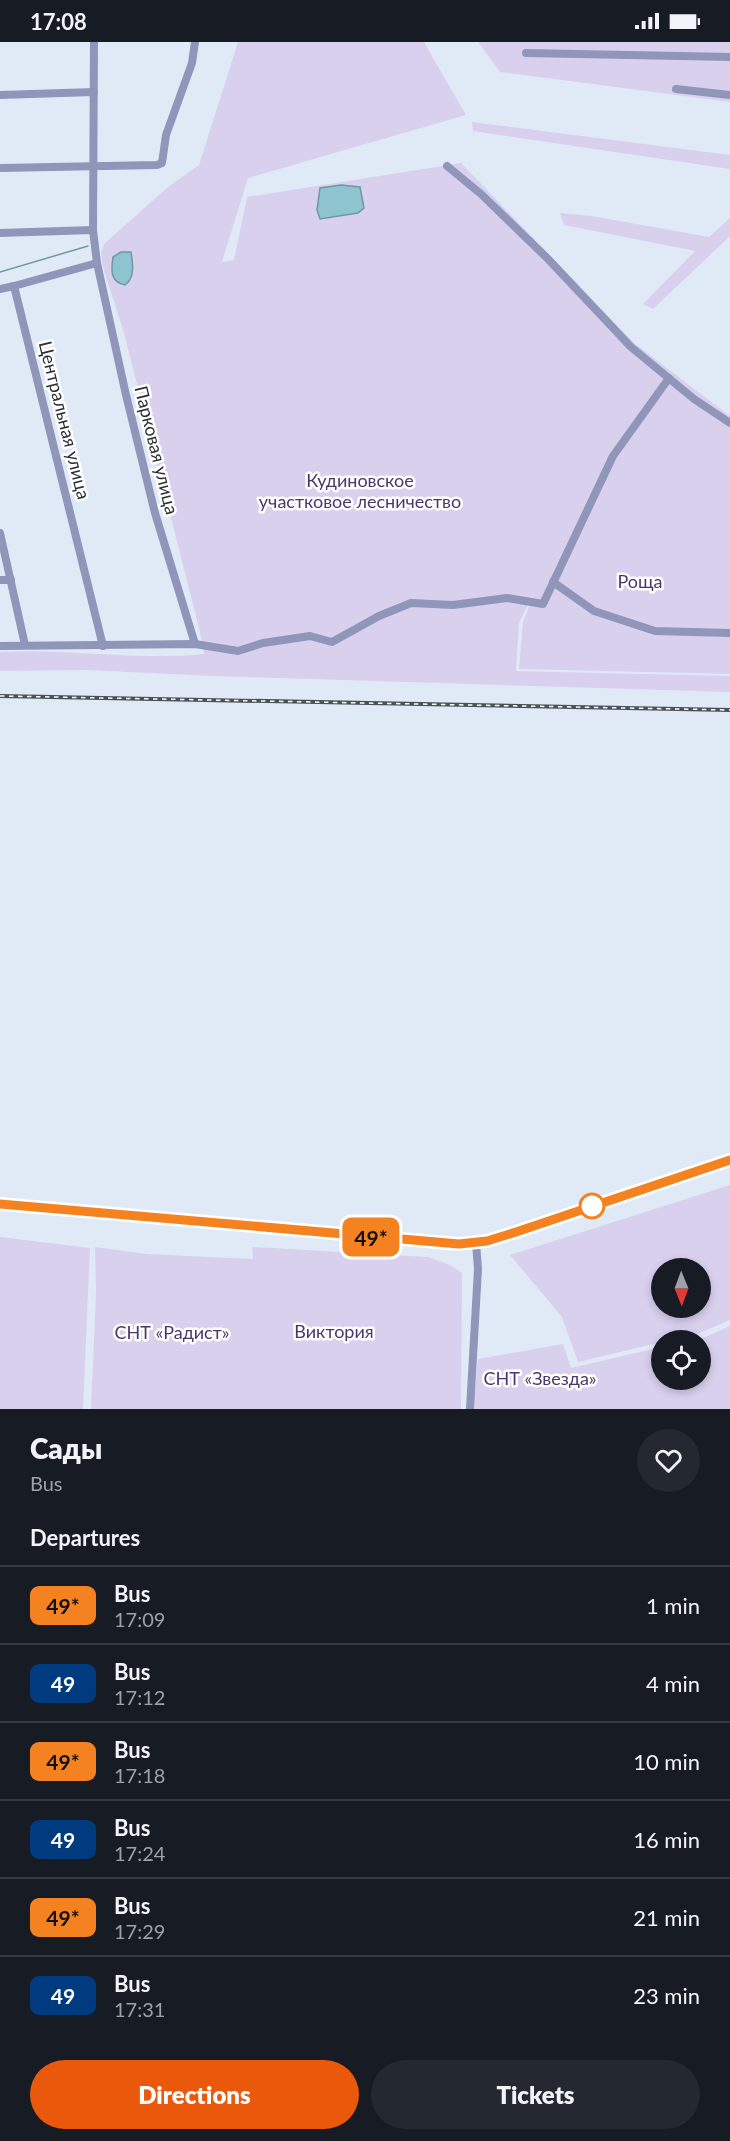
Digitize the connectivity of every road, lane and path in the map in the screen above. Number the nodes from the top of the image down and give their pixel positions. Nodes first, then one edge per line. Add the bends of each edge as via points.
1 (93, 42) edge
2 (195, 42) edge
3 (526, 53) dead end
4 (730, 57) edge
5 (676, 89) dead end
6 (94, 92) junction
7 (0, 95) edge
8 (730, 95) edge
9 (94, 166) junction
10 (447, 166) dead end
11 (0, 168) edge
12 (93, 230) junction
13 (0, 233) edge
14 (97, 262) junction
15 (14, 286) junction
16 (0, 290) edge
17 (669, 378) junction
18 (730, 423) edge
19 (0, 533) edge
20 (0, 580) edge
21 (11, 580) junction
22 (553, 582) junction
23 (730, 633) edge
24 (195, 644) junction
25 (25, 645) junction
26 (0, 646) edge
27 (103, 646) junction
28 (730, 1160) edge
29 (0, 1204) edge
30 (476, 1243) junction
31 (470, 1409) edge

1 - 6 street, Парковая улица
2 - 9 street via 192,63 166,135 162,163
3 - 4 street
5 - 8 street
6 - 7 street
6 - 9 street, Парковая улица
9 - 11 street
9 - 12 street, Парковая улица
10 - 17 street via 548,259 631,348
12 - 13 street
12 - 14 street, Парковая улица
14 - 15 street
14 - 24 street, Парковая улица via 155,513
15 - 16 street
15 - 27 street, Центральная улица
17 - 18 street
17 - 22 street via 613,456
19 - 21 street
20 - 21 street
21 - 25 street
22 - 23 street via 594,611 656,631
22 - 24 street via 543,604 507,597 453,604 411,603 332,642 310,636 238,651
24 - 27 street
25 - 26 street
25 - 27 street
28 - 30 main road
29 - 30 main road
30 - 31 street

